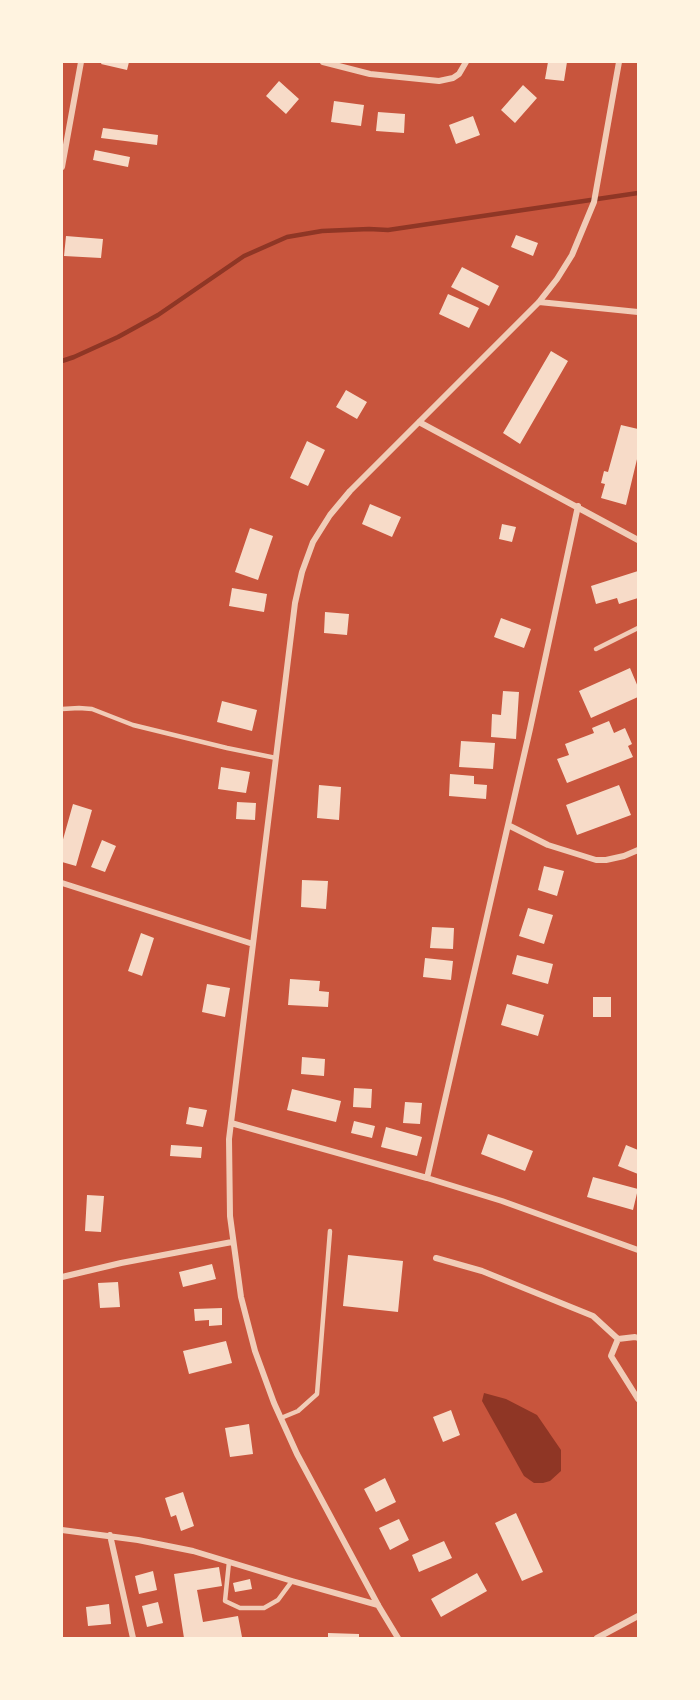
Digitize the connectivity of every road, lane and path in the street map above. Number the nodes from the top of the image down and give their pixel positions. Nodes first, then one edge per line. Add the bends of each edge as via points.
1 (81, 62) edge
2 (323, 62) edge
3 (466, 62) edge
4 (619, 62) edge
5 (62, 167) edge
6 (539, 302) junction
7 (639, 312) edge
8 (419, 422) junction
9 (578, 506) junction
10 (639, 540) edge
11 (639, 628) edge
12 (596, 649) dead end
13 (62, 709) edge
14 (276, 758) junction
15 (508, 825) junction
16 (639, 850) edge
17 (62, 883) edge
18 (253, 944) junction
19 (231, 1123) junction
20 (427, 1178) junction
21 (330, 1231) dead end
22 (232, 1242) junction
23 (639, 1250) edge
24 (436, 1258) dead end
25 (62, 1277) edge
26 (639, 1338) edge
27 (618, 1339) junction
28 (639, 1399) edge
29 (281, 1418) junction
30 (62, 1530) edge
31 (110, 1535) junction
32 (229, 1562) junction
33 (292, 1581) junction
34 (378, 1605) junction
35 (639, 1616) edge
36 (133, 1638) edge
37 (398, 1638) edge
38 (597, 1638) edge

1 - 5 street
2 - 3 street via 370,74 439,81 459,74
4 - 6 street via 594,202 572,255
6 - 7 street
6 - 8 street
8 - 9 street
8 - 14 street via 350,490 313,542 295,603
9 - 10 street
9 - 15 street
11 - 12 lane
13 - 14 lane via 92,709 133,725
14 - 18 street
15 - 16 street via 548,845 596,860
15 - 20 street
17 - 18 street
18 - 19 street
19 - 20 street
19 - 22 street via 228,1165
20 - 23 street
21 - 29 lane via 317,1394 298,1411
22 - 25 street
22 - 29 street via 255,1351
24 - 27 street via 482,1271 593,1316
26 - 27 street
27 - 28 street via 611,1356
29 - 34 street
30 - 31 street
31 - 32 street
31 - 36 street
32 - 33 street
32 - 33 lane via 225,1601 240,1608 264,1608 278,1600
33 - 34 street
34 - 37 street
35 - 38 street

